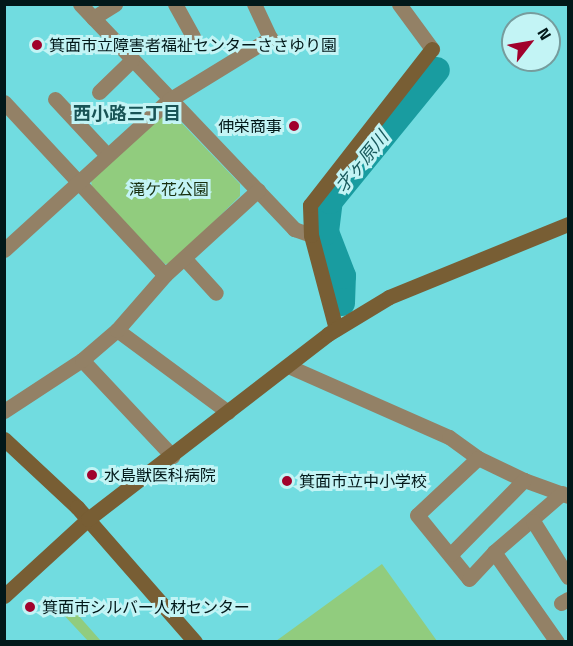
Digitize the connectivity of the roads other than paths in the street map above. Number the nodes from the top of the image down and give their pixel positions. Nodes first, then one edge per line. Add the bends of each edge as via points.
1 (80, 4) edge
2 (115, 4) edge
3 (175, 4) edge
4 (257, 5) edge
5 (402, 6) edge
6 (93, 18) junction
7 (193, 36) dead end
8 (132, 60) junction
9 (99, 92) dead end
10 (55, 99) dead end
11 (169, 99) junction
12 (4, 102) edge
13 (107, 155) junction
14 (76, 182) junction
15 (258, 190) junction
16 (568, 224) edge
17 (311, 235) junction
18 (4, 250) edge
19 (183, 258) junction
20 (165, 275) junction
21 (216, 293) dead end
22 (336, 329) junction
23 (117, 330) junction
24 (82, 360) junction
25 (288, 366) junction
26 (4, 411) edge
27 (228, 412) junction
28 (4, 439) edge
29 (172, 456) junction
30 (478, 458) junction
31 (524, 480) junction
32 (566, 495) edge
33 (88, 519) junction
34 (533, 521) junction
35 (494, 552) junction
36 (451, 554) junction
37 (568, 578) edge
38 (4, 596) edge
39 (195, 642) edge
40 (557, 642) edge

1 - 6 street
2 - 6 street
3 - 7 street
4 - 11 street via 270,38
5 - 17 street via 432,49 323,184 310,205
6 - 8 street
8 - 9 street
8 - 11 street
10 - 13 street
11 - 13 street
11 - 15 street
12 - 14 street
13 - 14 street
14 - 18 street
14 - 20 street
15 - 17 street via 294,229
15 - 19 street
16 - 22 street via 389,297
17 - 22 street
19 - 20 street
19 - 21 street
20 - 23 street
22 - 25 street
23 - 24 street
23 - 27 street
24 - 26 street
24 - 29 street
25 - 27 street
25 - 30 street via 449,437
27 - 29 street
28 - 33 street via 42,470
29 - 33 street
30 - 31 street
30 - 36 street via 417,515
31 - 32 street
31 - 36 street
32 - 34 street
33 - 38 street
33 - 39 street
34 - 35 street
34 - 37 street
35 - 36 street via 469,579
35 - 40 street

